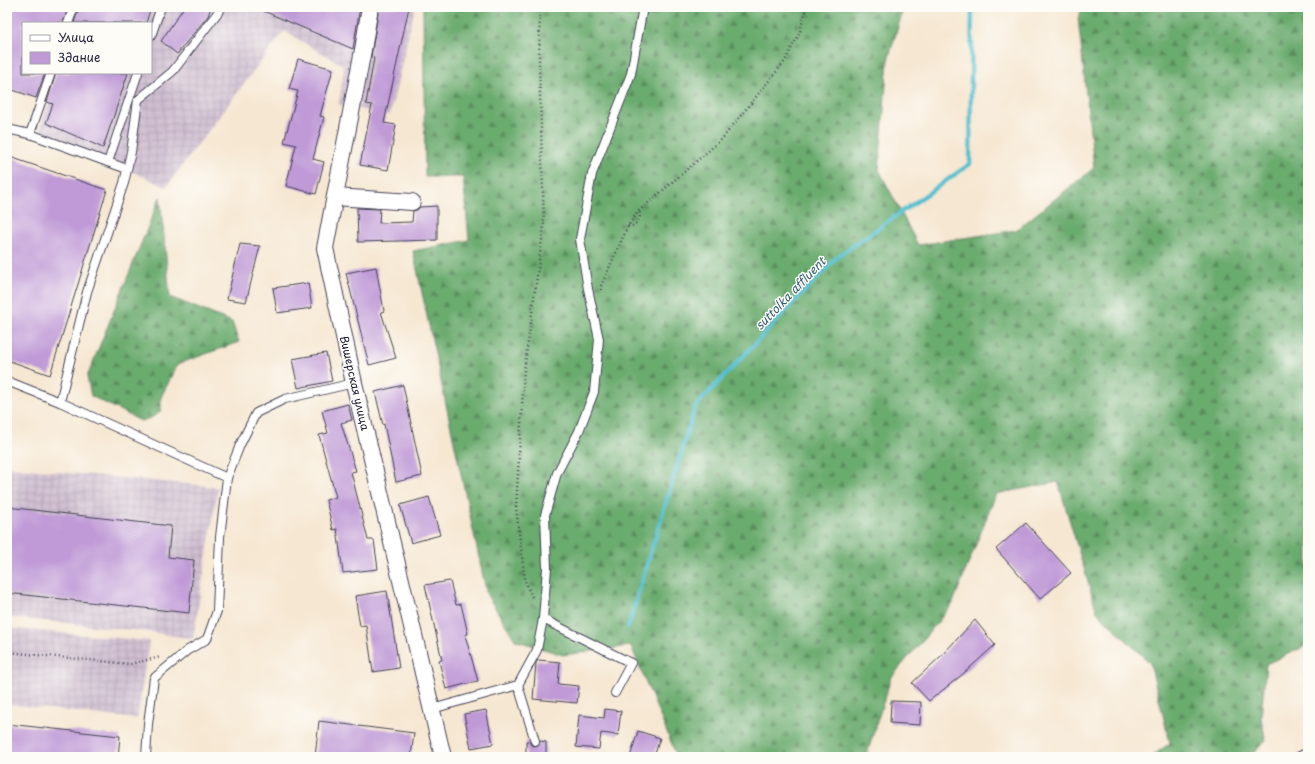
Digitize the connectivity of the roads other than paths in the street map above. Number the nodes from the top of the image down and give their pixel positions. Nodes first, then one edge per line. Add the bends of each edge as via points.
1 (74, 7) edge
2 (161, 7) edge
3 (222, 7) edge
4 (370, 7) edge
5 (642, 7) edge
6 (68, 22) edge
7 (152, 33) edge
8 (51, 74) edge
9 (138, 74) edge
10 (7, 129) edge
11 (30, 134) junction
12 (108, 162) junction
13 (127, 169) junction
14 (335, 196) junction
15 (412, 202) dead end
16 (7, 381) edge
17 (354, 382) junction
18 (60, 402) junction
19 (227, 478) junction
20 (543, 619) junction
21 (518, 685) junction
22 (615, 693) dead end
23 (432, 709) junction
24 (536, 741) dead end
25 (1308, 752) edge
26 (146, 757) edge
27 (443, 757) edge
28 (1298, 757) edge

1 - 6 lane
2 - 7 lane
3 - 13 lane via 173,71 138,100
4 - 14 street, Вишерская улица
5 - 20 lane via 631,74 592,174 580,239 599,339 597,367 594,392 579,431 557,473 545,515 547,568
8 - 11 lane
9 - 12 lane
10 - 11 lane
11 - 12 lane
12 - 13 lane
13 - 18 lane via 87,292
14 - 15 street
14 - 17 street, Вишерская улица via 325,248
16 - 18 lane
17 - 19 lane via 285,399 256,414
17 - 23 street, Вишерская улица
18 - 19 lane
19 - 26 lane via 220,537 217,611 207,639 188,650 154,678
20 - 21 lane via 537,650
20 - 22 lane via 631,663
21 - 23 lane
21 - 24 lane
23 - 27 street, Вишерская улица
25 - 28 lane

